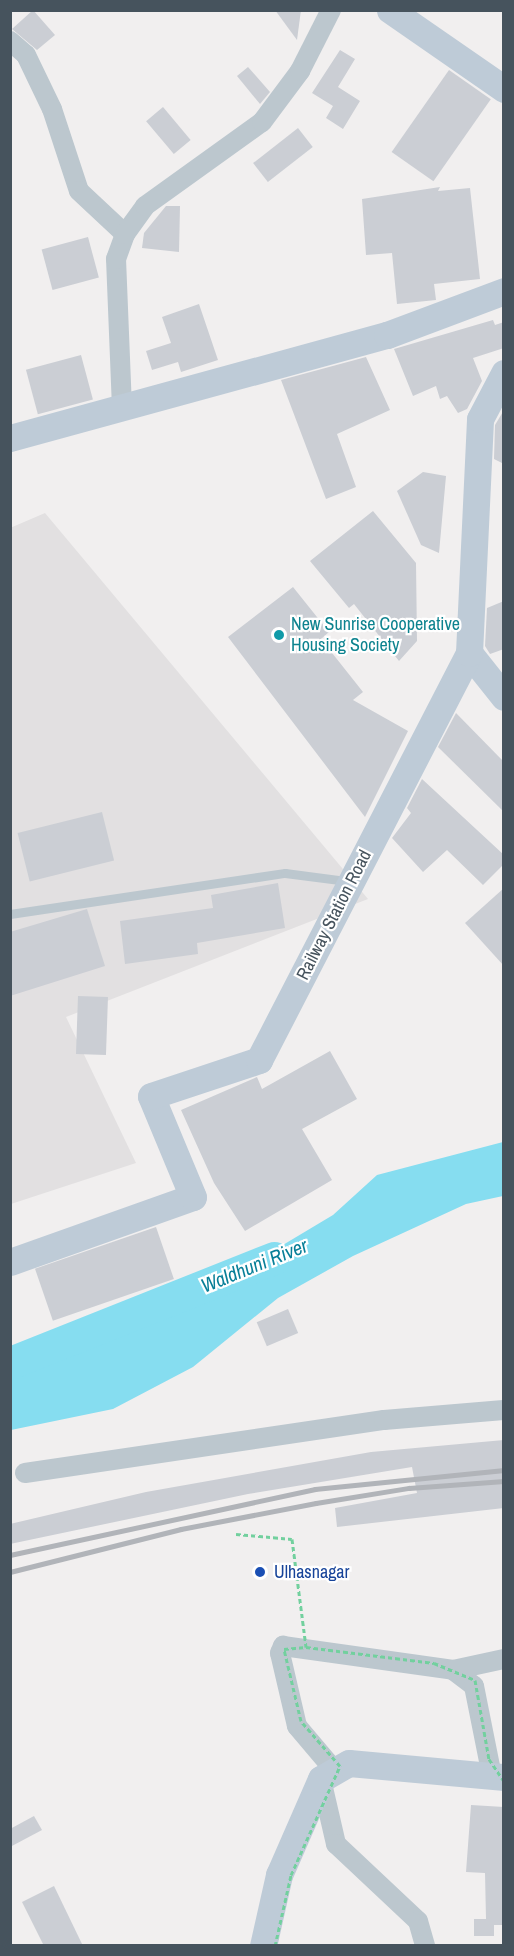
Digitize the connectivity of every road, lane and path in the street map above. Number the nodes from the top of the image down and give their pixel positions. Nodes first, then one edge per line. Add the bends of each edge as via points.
1 (331, 10) edge
2 (390, 10) edge
3 (10, 40) edge
4 (504, 89) edge
5 (125, 234) junction
6 (504, 291) edge
7 (504, 373) edge
8 (122, 408) junction
9 (10, 438) edge
10 (470, 653) junction
11 (504, 697) edge
12 (351, 881) junction
13 (10, 914) edge
14 (10, 1262) edge
15 (504, 1410) edge
16 (25, 1473) dead end
17 (236, 1534) dead end
18 (306, 1647) junction
19 (504, 1659) edge
20 (453, 1670) junction
21 (328, 1775) junction
22 (500, 1778) edge
23 (263, 1946) edge
24 (275, 1946) edge
25 (424, 1946) edge

1 - 5 street via 300,71 262,122 145,206
2 - 4 street
3 - 5 street via 26,55 52,109 79,191
5 - 8 street via 116,259
6 - 8 street via 387,334
7 - 10 street, Railway Station Road via 480,419
8 - 9 street
10 - 11 street
10 - 12 street, Railway Station Road
12 - 13 lane via 285,873
12 - 14 street, Railway Station Road via 259,1060 151,1096 193,1197
15 - 16 street via 384,1420
17 - 18 path, bridge via 292,1539
18 - 20 path, bridge via 434,1663
18 - 24 path, bridge via 284,1649 301,1721 340,1766 291,1875
19 - 20 street
20 - 21 street via 283,1646 280,1653 297,1726
20 - 22 street via 474,1686
20 - 22 path, bridge via 475,1680 489,1759
21 - 22 street via 349,1763
21 - 23 street via 279,1875
21 - 25 street via 336,1844 418,1921

